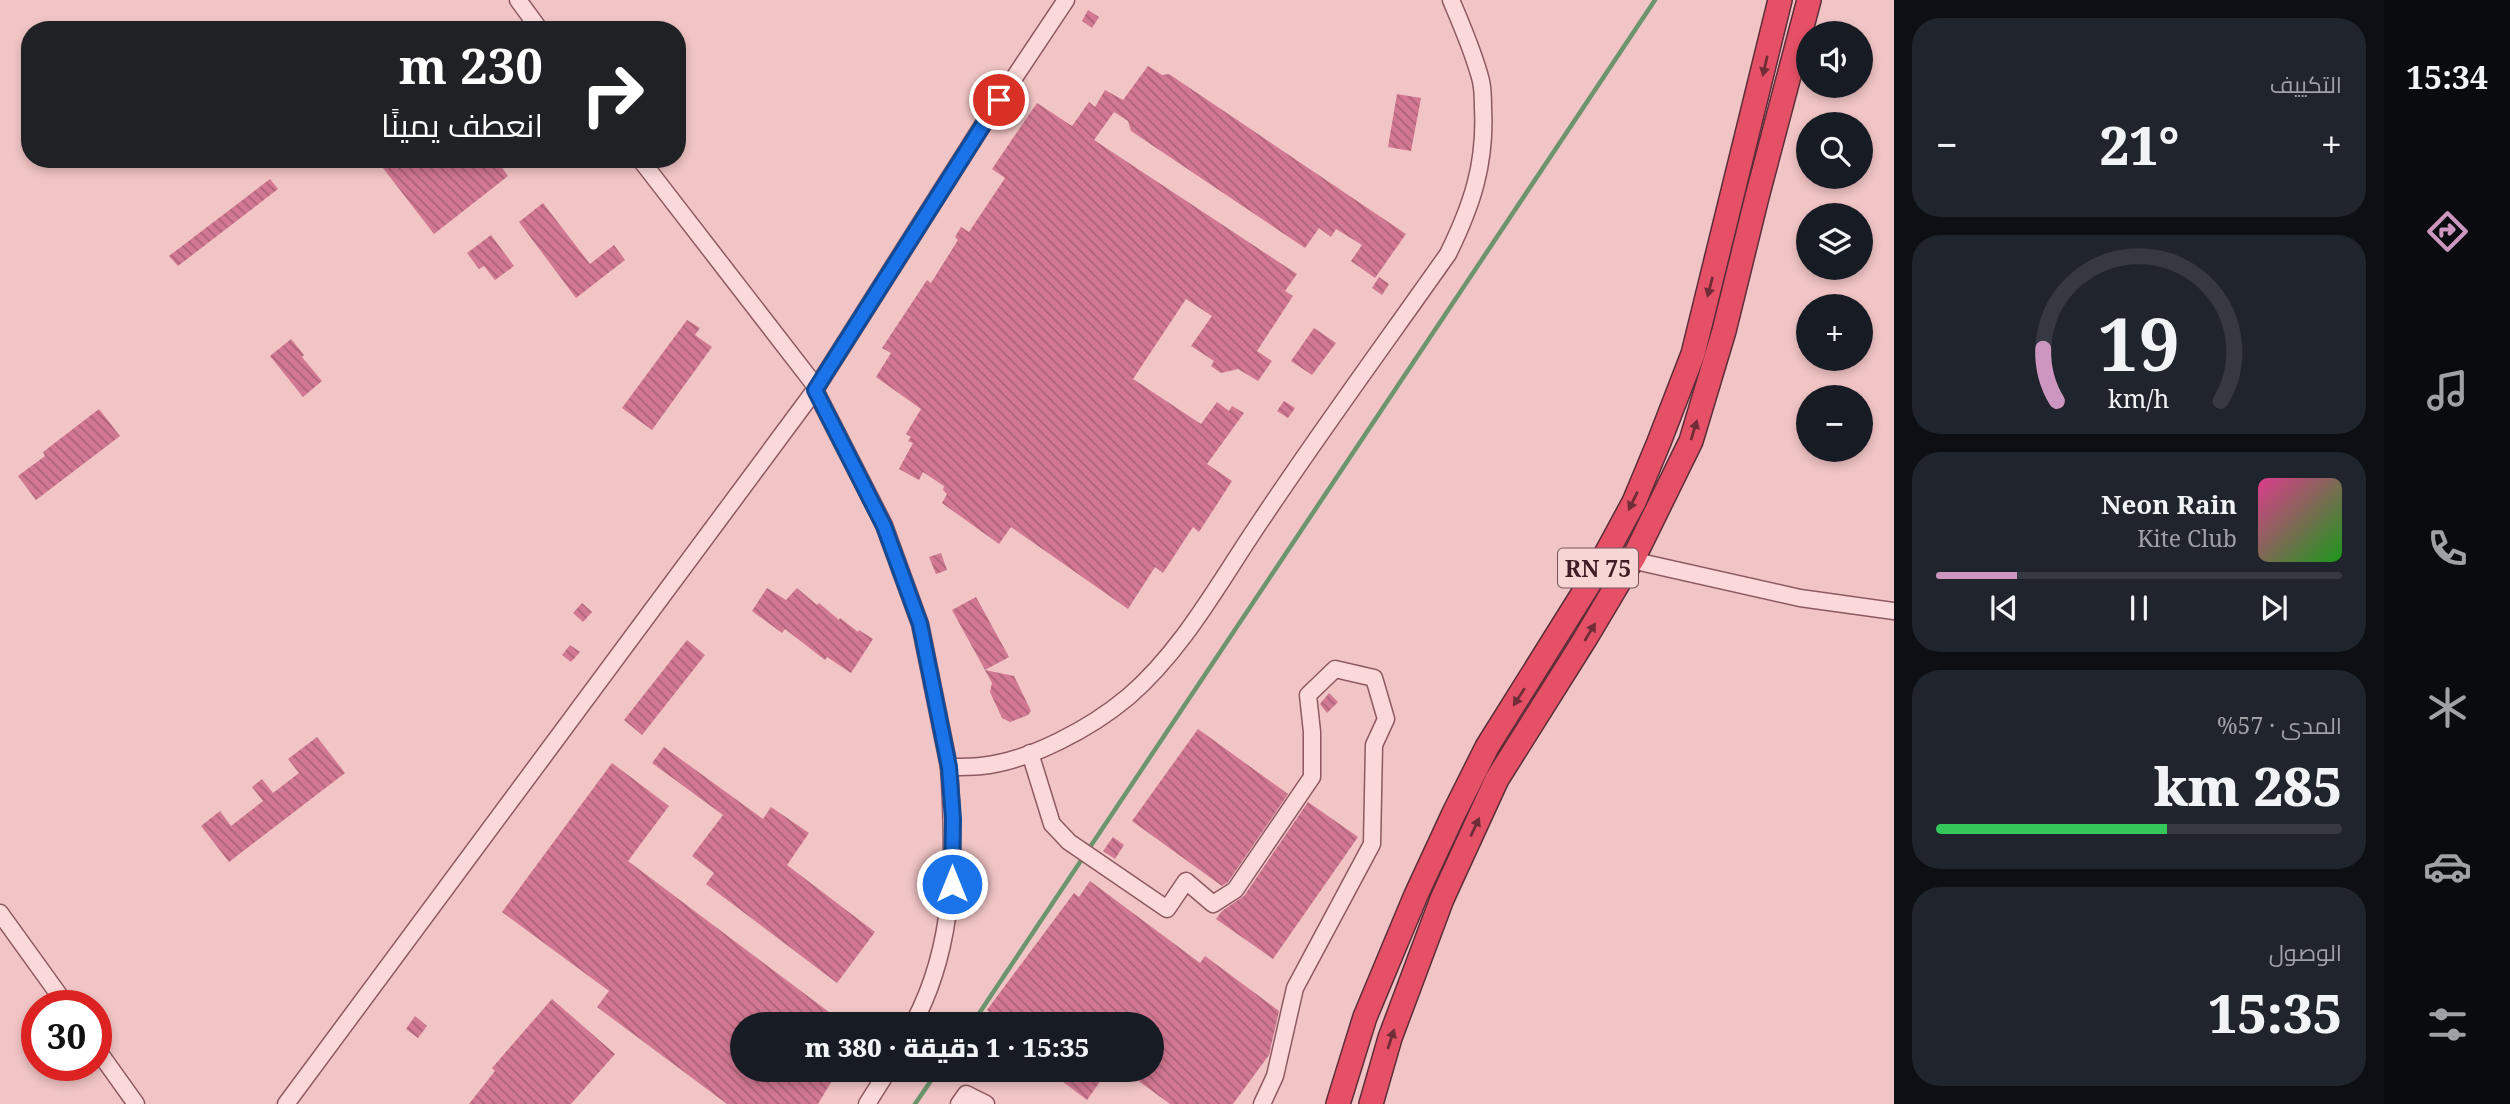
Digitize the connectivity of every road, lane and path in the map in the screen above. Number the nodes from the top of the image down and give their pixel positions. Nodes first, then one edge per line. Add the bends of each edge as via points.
1 (517, 0) edge
2 (1066, 0) edge
3 (1451, 0) edge
4 (1780, 0) edge
5 (1809, 0) edge
6 (534, 21) edge
7 (647, 168) edge
8 (816, 389) junction
9 (1631, 560) junction
10 (1894, 611) edge
11 (1030, 752) junction
12 (949, 767) junction
13 (0, 913) edge
14 (55, 990) edge
15 (918, 1012) edge
16 (112, 1070) edge
17 (881, 1082) edge
18 (136, 1104) edge
19 (286, 1104) edge
20 (867, 1104) edge
21 (959, 1104) edge
22 (986, 1104) edge
23 (1262, 1104) edge
24 (1338, 1104) edge
25 (1371, 1104) edge

1 - 6 street
2 - 8 street
3 - 11 street via 1482,84 1484,134 1478,182 1448,254 1161,665 1097,720
4 -> 24 highway, RN 75 via 1693,354 1659,442 1634,502 1594,576 1487,747 1454,813 1365,1017
9 -> 5 highway, RN 75 via 1691,441
7 - 8 street
8 - 12 street via 884,526 920,624
8 - 19 street
9 - 10 street via 1800,598
25 -> 9 highway, RN 75 via 1390,1038 1442,899 1497,779
11 - 12 street via 982,766
11 - 23 street via 1052,824 1069,842 1167,909 1186,881 1213,904 1235,890 1312,777 1308,695 1335,669 1374,677 1385,719 1374,745 1372,844 1295,988 1275,1076
12 - 15 street via 952,884 941,955
13 - 14 street
16 - 18 street
17 - 20 street
21 - 22 street via 966,1094

